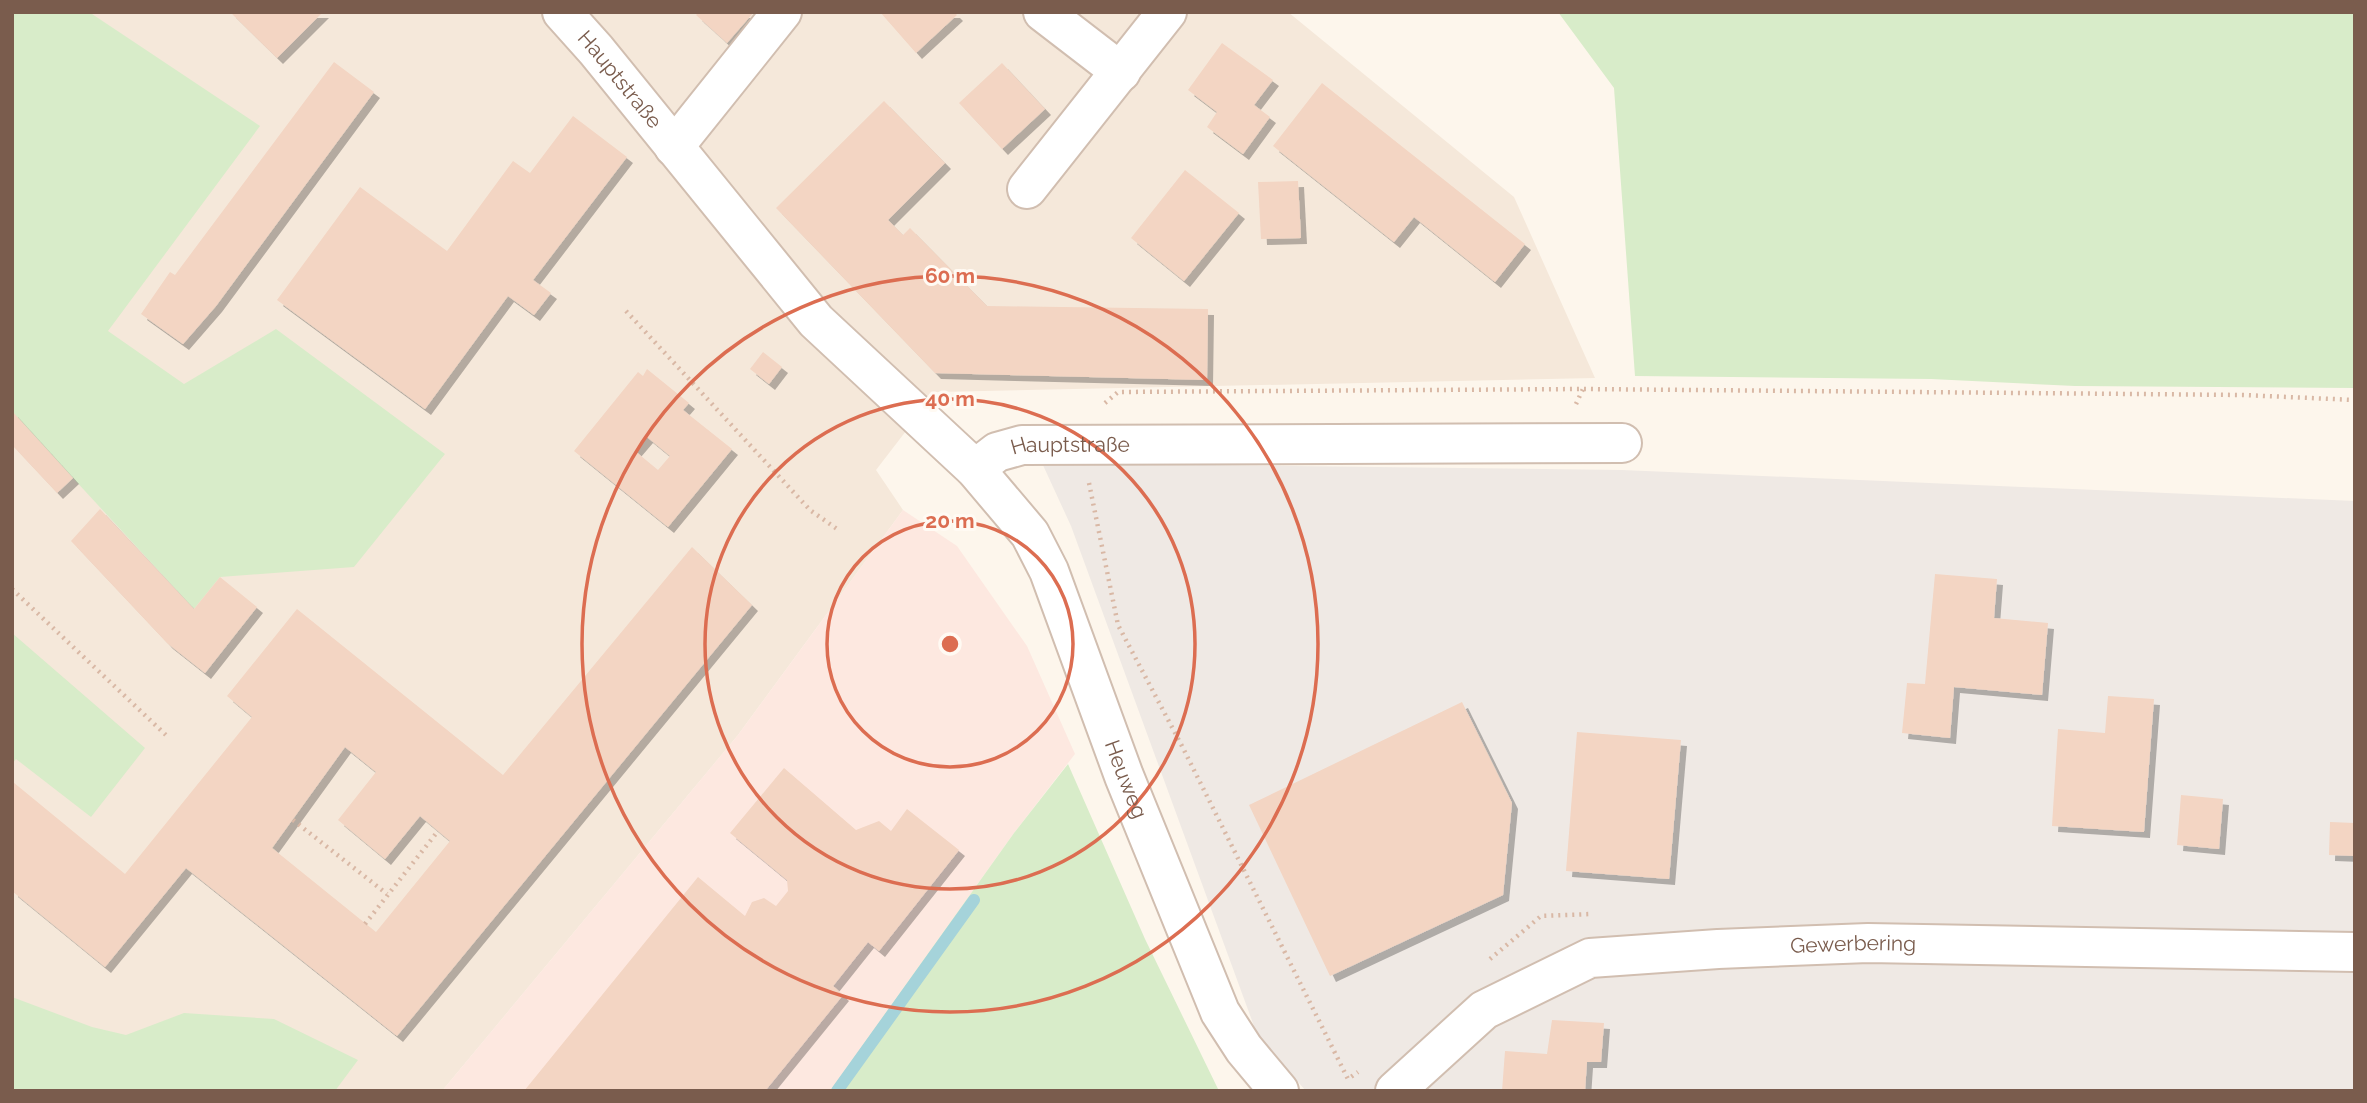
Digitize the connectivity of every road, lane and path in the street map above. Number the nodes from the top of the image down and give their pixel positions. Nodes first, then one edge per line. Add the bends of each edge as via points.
1 (562, 12) edge
2 (782, 12) edge
3 (1043, 12) edge
4 (1167, 12) edge
5 (1121, 72) junction
6 (674, 147) junction
7 (1027, 189) dead end
8 (626, 311) dead end
9 (2355, 400) edge
10 (1100, 408) dead end
11 (1622, 443) dead end
12 (1084, 444) junction
13 (975, 469) junction
14 (837, 529) dead end
15 (12, 589) edge
16 (168, 737) dead end
17 (293, 820) dead end
18 (438, 831) dead end
19 (387, 894) junction
20 (1594, 914) dead end
21 (365, 924) dead end
22 (2355, 952) edge
23 (1482, 966) dead end
24 (1367, 1063) dead end
25 (1279, 1091) edge
26 (1395, 1091) edge

1 - 6 street, Hauptstraße
2 - 6 street
3 - 5 street
4 - 5 street
5 - 7 street
6 - 13 street, Hauptstraße via 816,321
8 - 14 path via 810,510
9 - 10 path via 1597,389 1118,392
11 - 12 street, Hauptstraße
12 - 13 street, Hauptstraße via 1022,445 996,452
12 - 24 path via 1118,625 1348,1079
13 - 25 street, Heuweg via 1030,534 1049,571 1124,776 1220,1012
15 - 16 path
17 - 19 path
18 - 19 path
19 - 21 path
20 - 23 path via 1541,916
22 - 26 street, Gewerbering via 1868,943 1590,958 1484,1010

